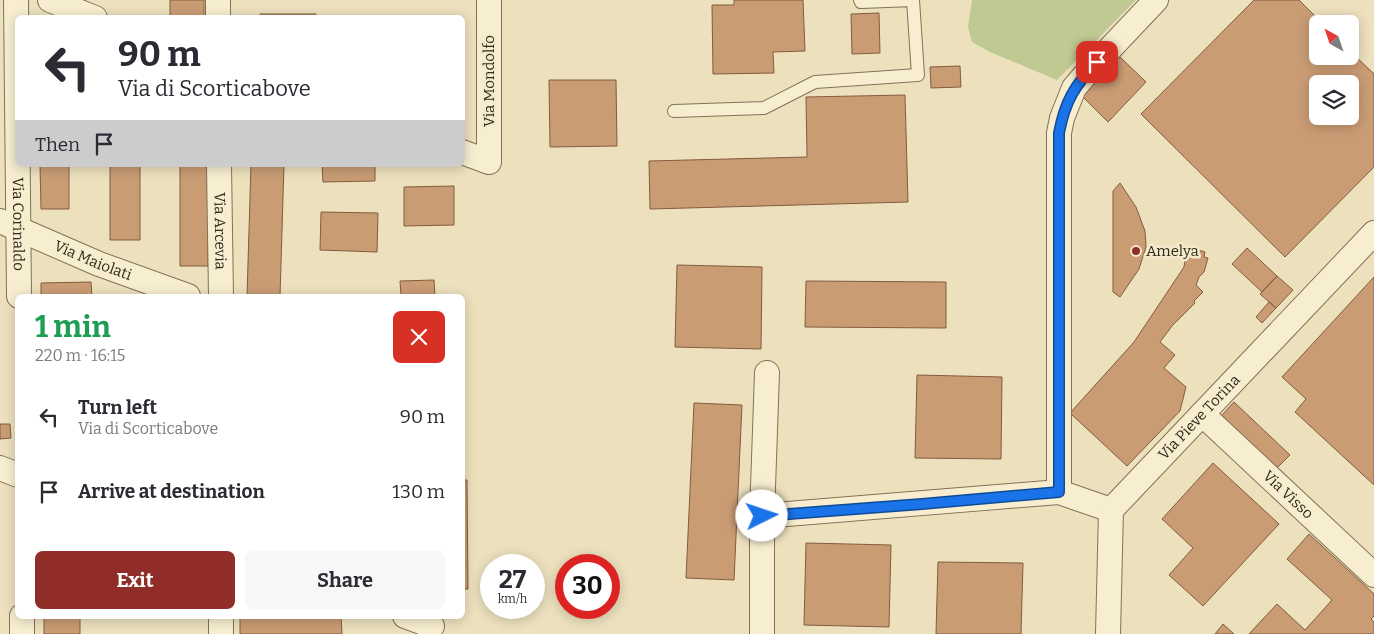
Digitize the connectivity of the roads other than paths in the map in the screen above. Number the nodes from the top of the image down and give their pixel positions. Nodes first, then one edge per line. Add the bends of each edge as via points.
1 (16, 0) edge
2 (50, 0) edge
3 (218, 0) edge
4 (489, 0) edge
5 (860, 0) edge
6 (1156, 0) edge
7 (16, 15) edge
8 (88, 15) edge
9 (218, 15) edge
10 (15, 32) edge
11 (674, 111) dead end
12 (465, 153) edge
13 (220, 167) edge
14 (9, 225) edge
15 (1374, 233) edge
16 (19, 294) edge
17 (182, 294) edge
18 (221, 294) edge
19 (766, 374) dead end
20 (1202, 414) junction
21 (0, 468) edge
22 (15, 474) edge
23 (1059, 492) junction
24 (1111, 510) junction
25 (762, 516) junction
26 (1374, 575) edge
27 (22, 619) edge
28 (221, 619) edge
29 (413, 619) edge
30 (432, 626) dead end
31 (22, 634) edge
32 (221, 634) edge
33 (762, 634) edge
34 (1108, 634) edge

1 - 7 street, Via Corinaldo
2 - 8 street
3 - 9 street
4 - 12 street, Via Mondolfo via 488,162
5 - 11 lane via 913,0 918,74 815,82 764,108
6 - 23 street via 1074,88 1062,118 1059,142
10 - 14 street, Via Corinaldo
13 - 18 street, Via Arcevia
14 - 16 street, Via Corinaldo
14 - 17 street, Via Maiolati via 100,264
15 - 20 street, Via Pieve Torina
19 - 25 street
20 - 24 street, Via Pieve Torina
20 - 26 street, Via Visso
21 - 22 street
23 - 24 street
23 - 25 street
24 - 34 street
25 - 33 street
27 - 31 street
28 - 32 street
29 - 30 street

